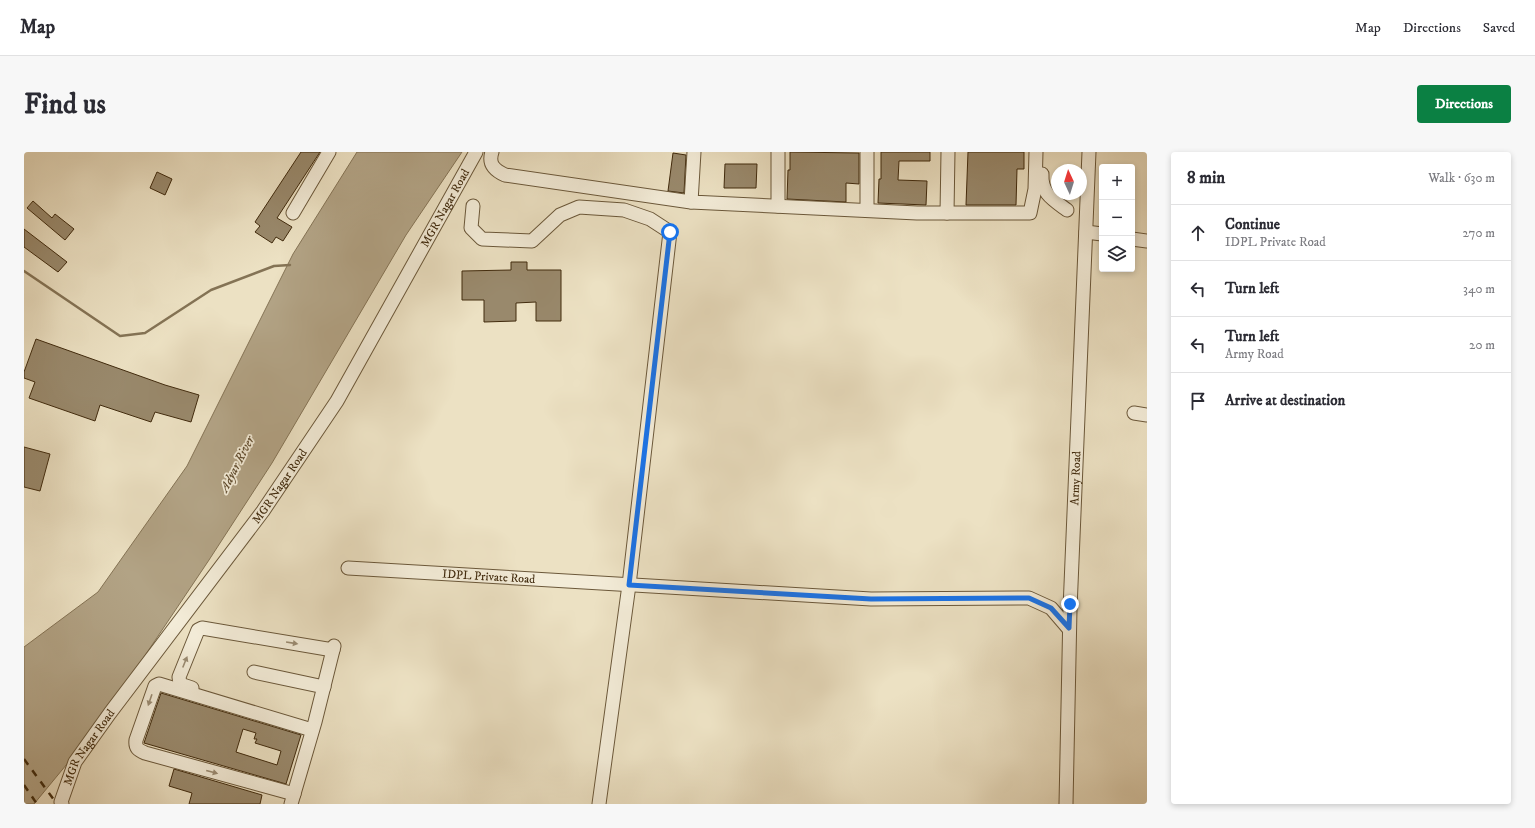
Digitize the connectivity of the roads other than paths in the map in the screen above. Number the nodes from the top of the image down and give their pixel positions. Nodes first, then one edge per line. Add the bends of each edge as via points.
1 (329, 152) edge
2 (476, 152) edge
3 (492, 152) edge
4 (694, 152) edge
5 (778, 152) edge
6 (867, 152) edge
7 (948, 152) edge
8 (1036, 152) edge
9 (1043, 152) edge
10 (1089, 152) edge
11 (690, 202) junction
12 (473, 206) dead end
13 (778, 206) junction
14 (866, 210) junction
15 (1067, 210) dead end
16 (293, 213) dead end
17 (947, 213) junction
18 (1086, 232) junction
19 (1099, 234) edge
20 (1135, 239) edge
21 (1147, 241) edge
22 (1134, 413) dead end
23 (1147, 414) edge
24 (348, 568) dead end
25 (629, 585) junction
26 (1069, 628) junction
27 (254, 672) dead end
28 (324, 687) junction
29 (314, 726) junction
30 (293, 799) edge
31 (62, 804) edge
32 (599, 804) edge
33 (1069, 804) edge

1 - 16 street
2 - 31 street, MGR Nagar Road via 337,400 263,511 75,762
3 - 11 street via 490,161 493,167 505,174
4 - 11 street
5 - 13 street
6 - 14 street
7 - 17 street
8 - 17 street via 1035,189 1030,213
9 - 15 street via 1043,188
10 - 18 street, Army Road
11 - 13 street
12 - 25 street via 471,228 482,239 532,241 560,215 579,207 624,210 650,219 670,232
13 - 14 street
14 - 17 street
18 - 19 street
18 - 26 street, Army Road
20 - 21 street
22 - 23 street
24 - 25 street, IDPL Private Road
25 - 26 street, IDPL Private Road via 871,599 1029,598 1051,608
25 - 32 street
26 - 33 street, Army Road
27 - 28 street
28 - 29 street
29 -> 28 street via 180,684 179,677 198,630 202,628 334,648
29 - 30 street
29 -> 30 street via 159,684 154,686 136,740 139,751

